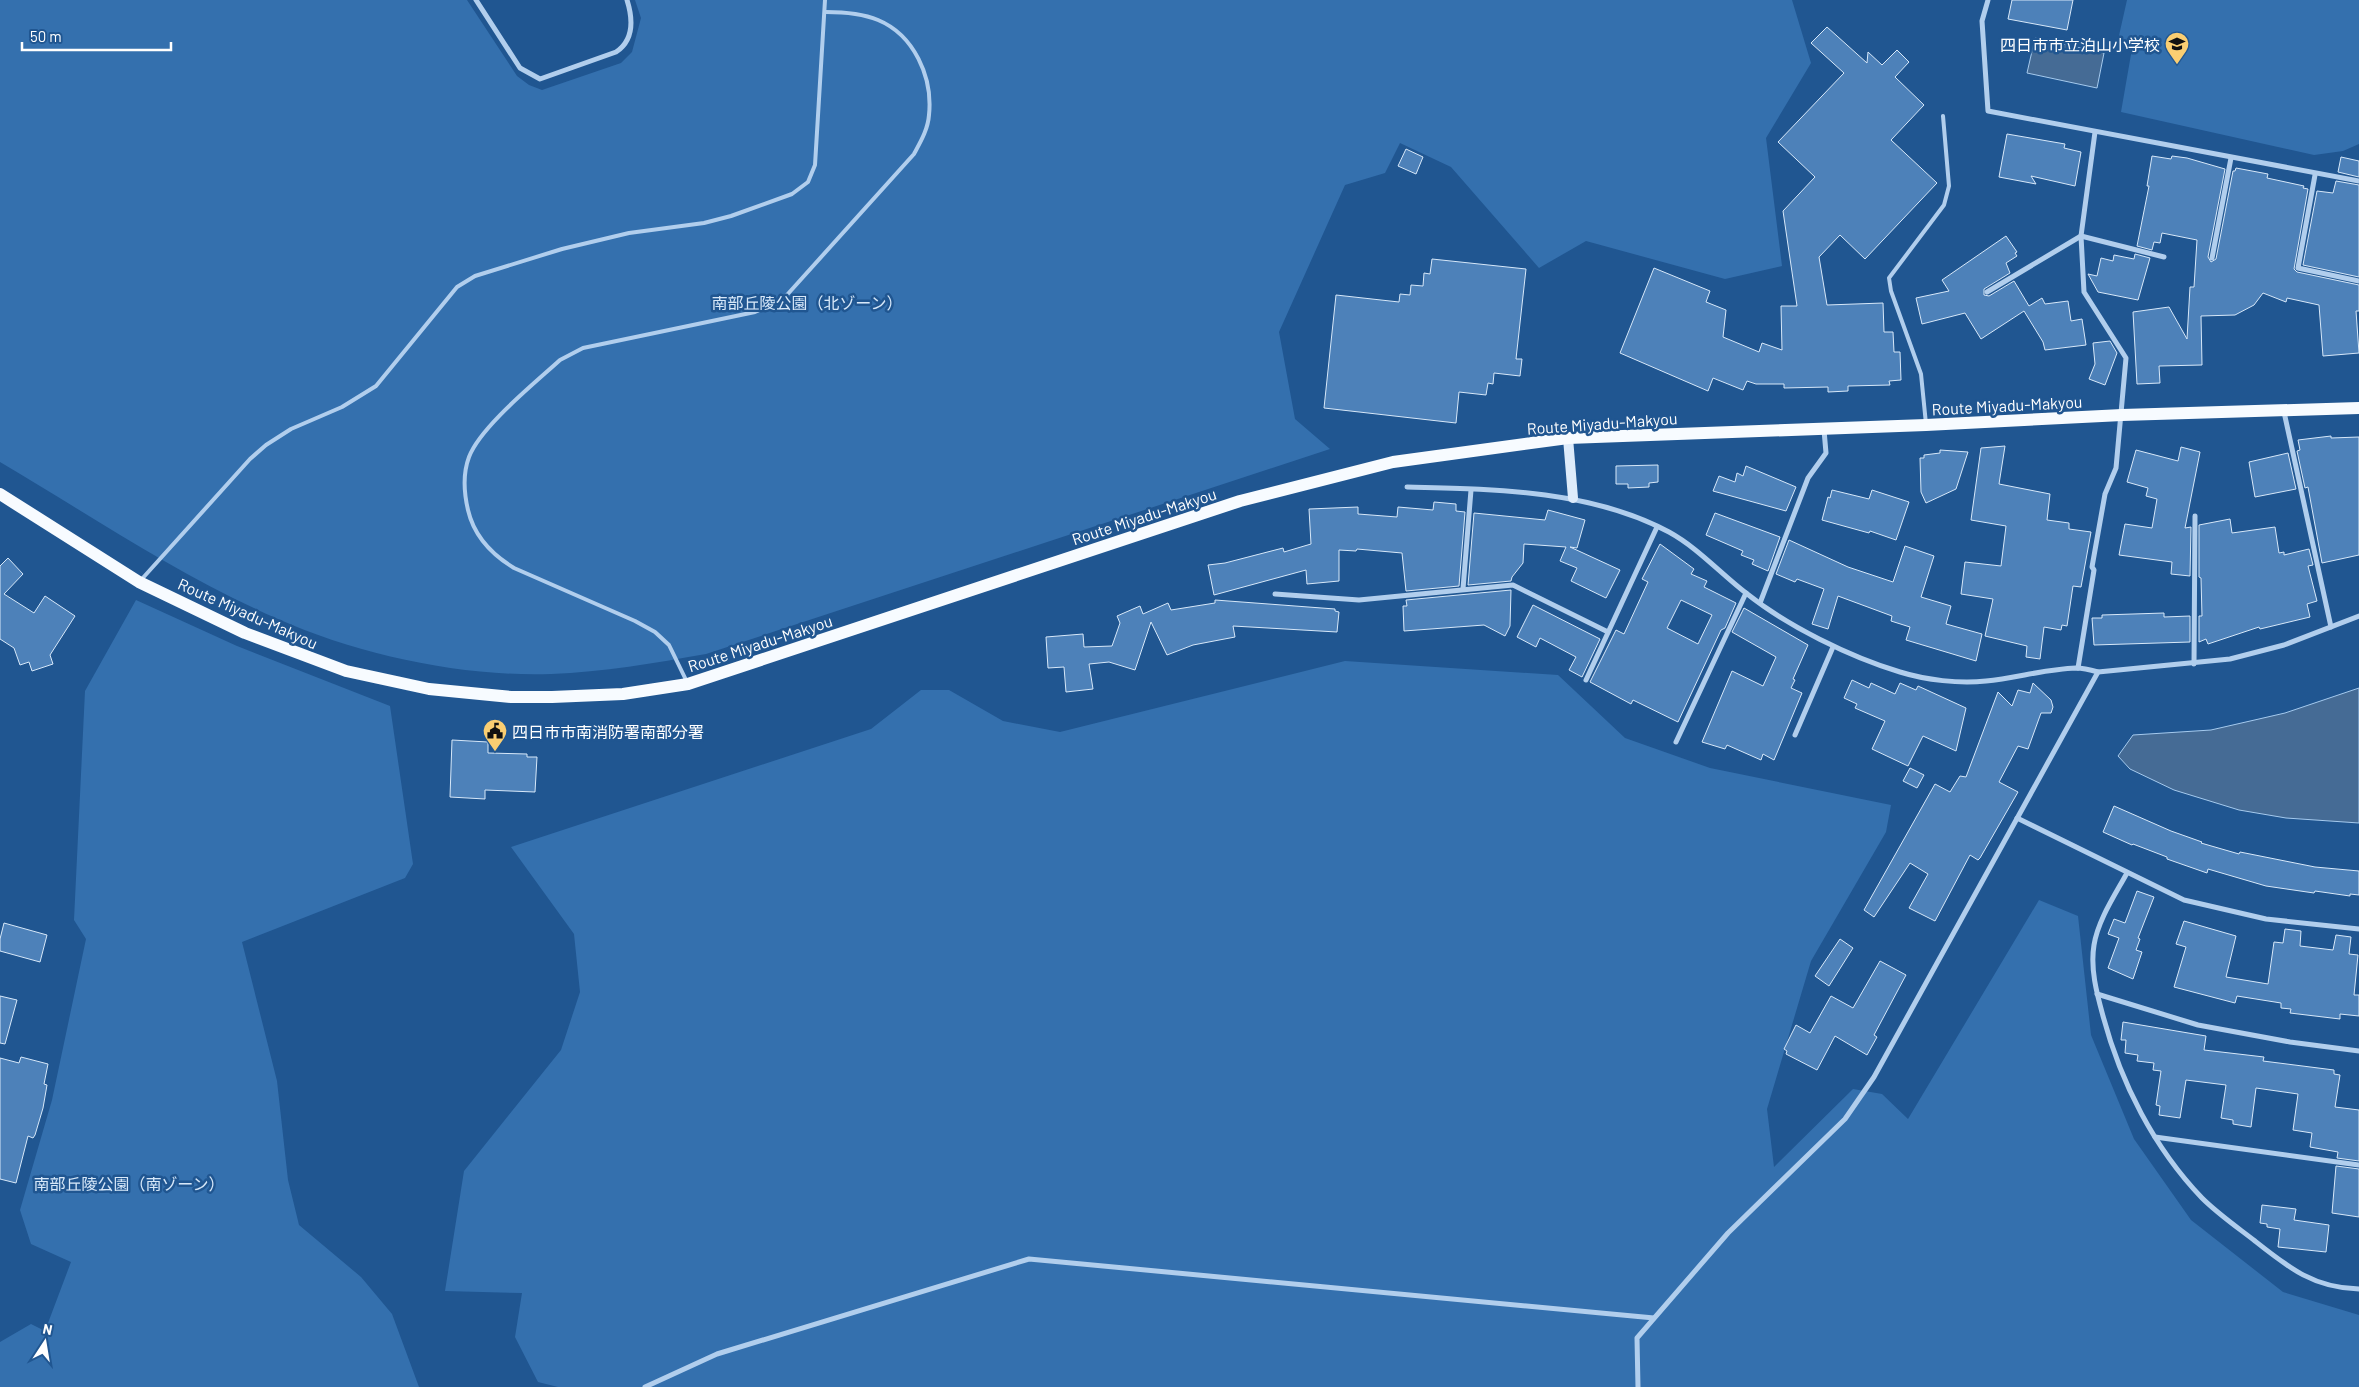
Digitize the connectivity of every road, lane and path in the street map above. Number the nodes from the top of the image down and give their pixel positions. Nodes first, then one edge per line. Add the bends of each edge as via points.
1 (476, 0) edge
2 (627, 0) edge
3 (826, 0) edge
4 (1988, 0) edge
5 (826, 12) junction
6 (1943, 116) dead end
7 (2095, 132) junction
8 (2231, 158) junction
9 (2315, 174) junction
10 (2359, 182) edge
11 (2081, 236) junction
12 (2164, 257) dead end
13 (2212, 258) dead end
14 (2359, 281) edge
15 (1987, 292) dead end
16 (2359, 408) edge
17 (2284, 411) junction
18 (2122, 415) junction
19 (1926, 425) junction
20 (1824, 429) junction
21 (1568, 438) junction
22 (1407, 487) dead end
23 (1471, 490) junction
24 (0, 494) edge
25 (1573, 498) junction
26 (2195, 516) dead end
27 (1657, 527) junction
28 (139, 582) junction
29 (1463, 589) junction
30 (1746, 593) junction
31 (1275, 594) dead end
32 (1760, 603) junction
33 (2359, 616) edge
34 (2331, 627) junction
35 (1608, 632) junction
36 (1833, 647) junction
37 (2194, 664) junction
38 (2078, 668) junction
39 (2098, 672) junction
40 (1586, 680) dead end
41 (688, 684) junction
42 (1795, 735) dead end
43 (1676, 742) dead end
44 (2017, 818) junction
45 (2126, 873) junction
46 (2359, 929) edge
47 (2097, 994) junction
48 (2359, 1051) edge
49 (2155, 1137) junction
50 (2359, 1165) edge
51 (2359, 1289) edge
52 (1654, 1318) junction
53 (645, 1387) edge
54 (1638, 1387) edge

1 - 2 street via 520,68 540,79 623,47 632,22
3 - 5 lane
4 - 7 street via 1982,21 1988,111
5 - 28 lane via 815,166 808,182 792,194 731,216 611,237 527,259 467,280 453,292 376,386 266,445
5 - 41 lane via 851,12 880,21 905,38 915,52 930,95 926,130 914,154 786,296 755,312 571,352 482,434 474,444 467,464 465,493 470,517 476,531 497,558 655,632 669,645
6 - 19 lane via 1949,186 1944,206 1889,278 1921,374
7 - 8 street
7 - 11 street
8 - 9 street
8 - 13 street
9 - 10 street
9 - 14 street via 2298,268
11 - 12 street
11 - 15 street
11 - 18 street via 2084,292 2126,358
16 - 17 main road, Route Miyadu-Makyou
17 - 18 main road, Route Miyadu-Makyou
17 - 34 street
18 - 19 main road, Route Miyadu-Makyou
18 - 38 street via 2116,468 2105,494 2099,523
19 - 20 main road, Route Miyadu-Makyou
20 - 21 main road, Route Miyadu-Makyou
20 - 32 street via 1826,453 1808,478
21 - 25 street
21 - 41 main road, Route Miyadu-Makyou via 1392,462 1240,501
22 - 23 street
23 - 25 street
23 - 29 street
24 - 28 main road, Route Miyadu-Makyou
25 - 27 street via 1624,512
26 - 37 street
27 - 30 street via 1700,553
27 - 35 street
28 - 41 main road, Route Miyadu-Makyou via 245,633 301,655 388,682 470,694 552,697 623,694
29 - 31 street via 1359,600
29 - 35 street via 1513,585
30 - 32 street
30 - 43 street
32 - 36 street
33 - 34 street
34 - 37 street via 2284,645 2230,659
35 - 40 street
36 - 38 street via 1920,678 1984,681
36 - 42 street
37 - 39 street
38 - 39 street
39 - 44 street
44 - 45 street
44 - 52 street via 1874,1077 1846,1119 1728,1233
45 - 46 street via 2184,900 2266,918
45 - 47 street via 2098,930 2094,946
47 - 48 street via 2198,1025
47 - 49 street via 2113,1054
49 - 50 street
49 - 51 street via 2167,1157 2202,1198 2294,1271 2334,1287
52 - 53 street via 1028,1259 717,1354
52 - 54 street via 1637,1338

